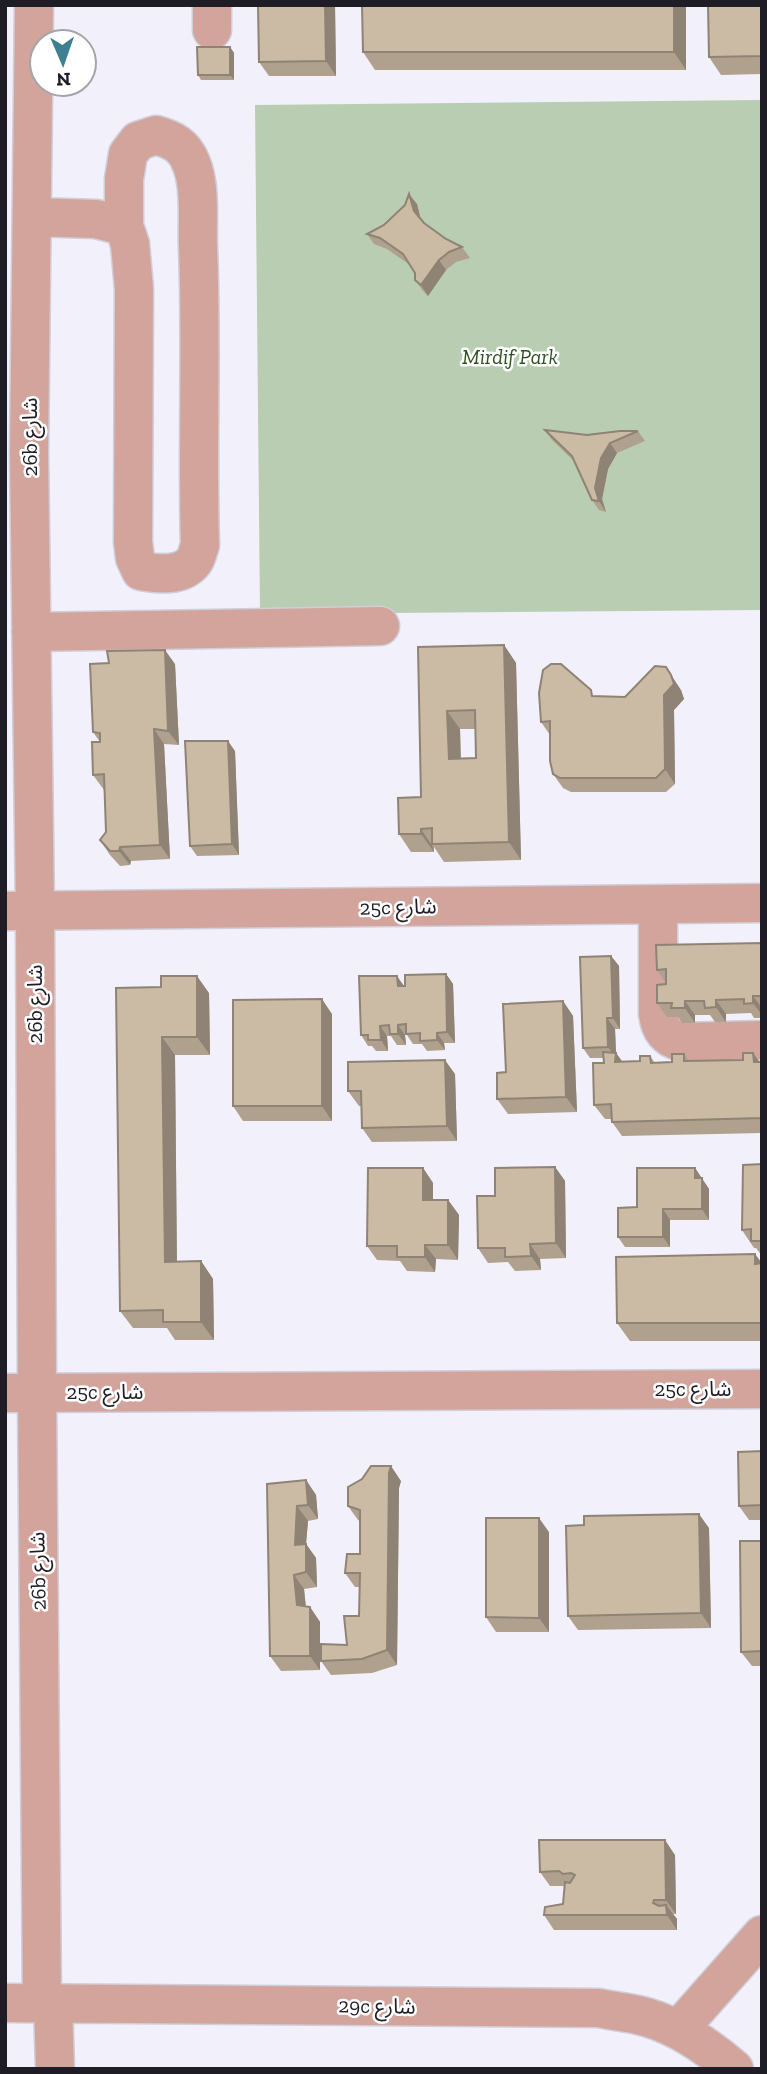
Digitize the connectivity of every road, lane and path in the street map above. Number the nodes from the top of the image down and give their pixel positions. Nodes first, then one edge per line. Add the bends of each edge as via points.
1 (24, 24) edge
2 (32, 217) junction
3 (124, 226) junction
4 (17, 453) edge
5 (380, 626) dead end
6 (32, 632) junction
7 (19, 682) edge
8 (762, 904) edge
9 (658, 905) junction
10 (20, 911) edge
11 (762, 1040) edge
12 (762, 1389) edge
13 (21, 1393) edge
14 (762, 1936) edge
15 (33, 2003) edge
16 (678, 2030) junction
17 (55, 2069) edge
18 (734, 2069) edge

1 - 2 street, 26b شارع
2 - 3 street via 96,219
2 - 4 street, 26b شارع
3 - 3 street via 134,289 135,558 141,571 180,572 194,561 200,545 199,285 196,182 185,150 173,140 156,135 138,141 128,154
4 - 6 street, 26b شارع
5 - 6 street
6 - 7 street, 26b شارع
7 - 10 street, 26b شارع
8 - 9 street, 25c شارع
9 - 10 street, 25c شارع
9 - 11 street via 661,1029 681,1042
10 - 13 street, 26b شارع
12 - 13 street, 25c شارع
13 - 15 street, 26b شارع
14 - 16 street
15 - 16 street, 29c شارع via 599,2008 639,2015
15 - 17 street, 26b شارع
16 - 18 street, 29c شارع

